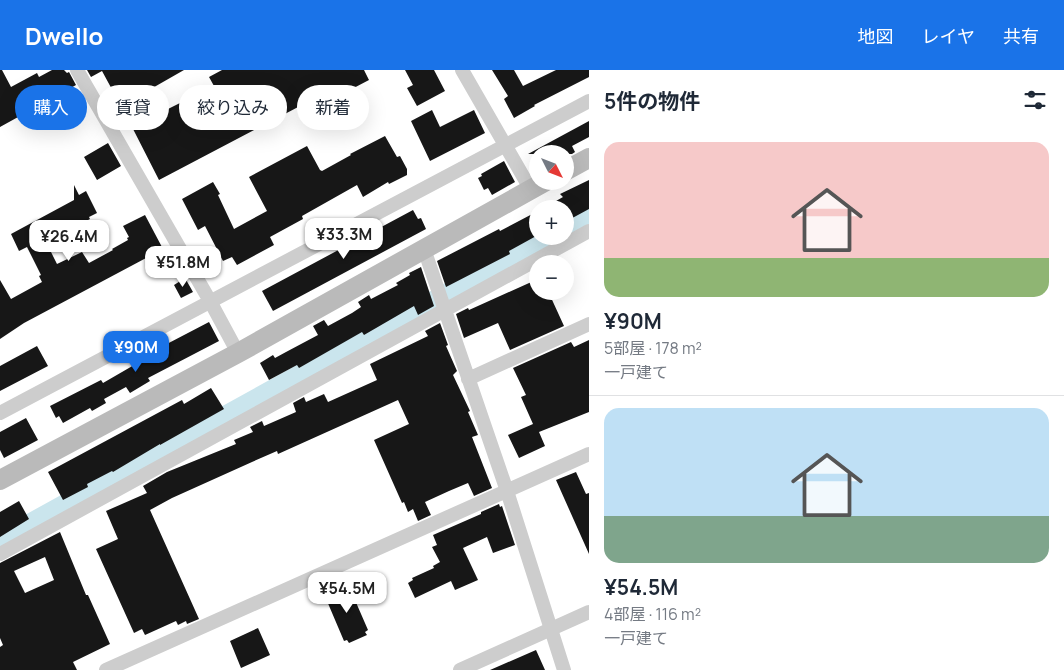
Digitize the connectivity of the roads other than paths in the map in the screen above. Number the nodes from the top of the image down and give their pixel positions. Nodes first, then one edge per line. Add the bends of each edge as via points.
1 (77, 70) edge
2 (462, 70) edge
3 (589, 101) edge
4 (505, 146) junction
5 (589, 158) edge
6 (574, 166) edge
7 (529, 174) edge
8 (530, 190) edge
9 (589, 231) edge
10 (424, 248) junction
11 (210, 301) junction
12 (446, 309) junction
13 (589, 324) edge
14 (238, 353) junction
15 (468, 379) junction
16 (0, 413) edge
17 (589, 454) edge
18 (0, 480) edge
19 (507, 491) junction
20 (0, 554) edge
21 (589, 612) edge
22 (550, 630) junction
23 (106, 670) edge
24 (460, 670) edge
25 (564, 670) edge

1 - 11 street
2 - 4 street
3 - 4 street
4 - 7 street
4 - 11 street
5 - 6 street
8 - 10 street
9 - 12 street
10 - 12 street
10 - 14 street
11 - 14 street
11 - 16 street
12 - 15 street
12 - 20 street
13 - 15 street
14 - 18 street
15 - 19 street
17 - 19 street
19 - 22 street
19 - 23 street
21 - 22 street
22 - 24 street
22 - 25 street

